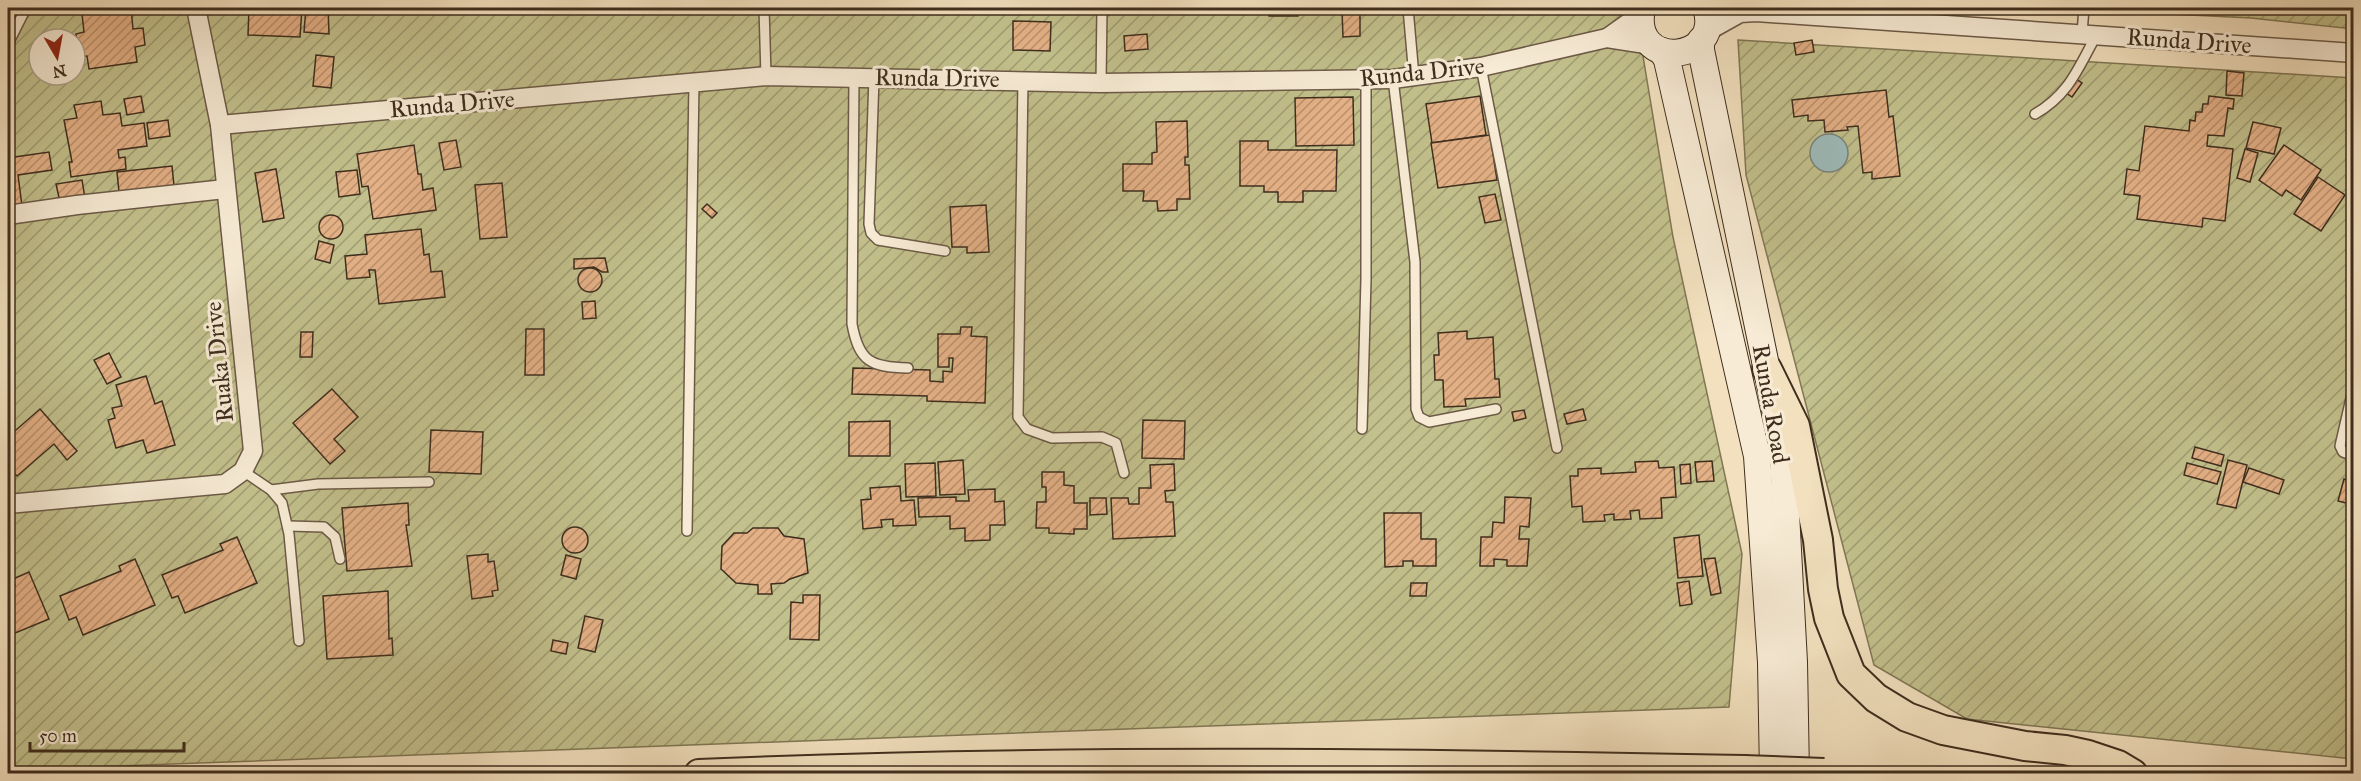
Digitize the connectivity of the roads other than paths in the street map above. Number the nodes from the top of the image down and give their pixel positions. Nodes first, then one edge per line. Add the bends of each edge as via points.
1 (26, 8) edge
2 (196, 8) edge
3 (764, 8) edge
4 (1102, 8) edge
5 (1408, 8) edge
6 (1714, 8) edge
7 (2084, 8) edge
8 (1641, 11) edge
9 (1740, 13) junction
10 (1705, 27) edge
11 (2089, 34) junction
12 (1607, 38) junction
13 (8, 44) edge
14 (1657, 48) junction
15 (2354, 53) edge
16 (1481, 67) junction
17 (766, 76) junction
18 (854, 76) junction
19 (874, 77) junction
20 (1414, 77) junction
21 (1366, 79) junction
22 (1393, 79) junction
23 (1023, 80) junction
24 (694, 82) junction
25 (1101, 83) junction
26 (2035, 114) dead end
27 (220, 125) junction
28 (225, 189) junction
29 (8, 215) edge
30 (945, 251) dead end
31 (908, 368) dead end
32 (1767, 369) junction
33 (2354, 385) edge
34 (1496, 409) dead end
35 (1362, 429) dead end
36 (1557, 448) dead end
37 (2354, 456) edge
38 (243, 471) junction
39 (1124, 473) dead end
40 (429, 482) dead end
41 (270, 490) junction
42 (8, 504) edge
43 (288, 526) junction
44 (687, 531) dead end
45 (340, 559) dead end
46 (299, 641) dead end
47 (1833, 773) edge
48 (699, 774) edge
49 (1773, 774) edge
50 (1796, 774) edge
51 (2133, 774) edge

1 - 13 lane
2 - 27 street, Ruaka Drive
3 - 17 lane
4 - 25 lane
5 - 20 lane
6 - 9 street
7 - 11 lane
8 - 12 street
8 - 14 street via 1640,26
9 - 10 street, Runda Drive
9 - 11 street, Runda Drive
10 - 14 street, Runda Drive via 1686,51 1676,54
10 - 32 street, Runda Road via 1701,50
11 - 15 street, Runda Drive
11 - 26 lane via 2067,89
12 - 14 street, Runda Drive
12 - 16 street, Runda Drive
14 - 49 street, Runda Road via 1667,60 1757,456 1771,662
16 - 20 street, Runda Drive
16 - 36 lane
17 - 18 street, Runda Drive
17 - 24 street, Runda Drive
18 - 19 street, Runda Drive
18 - 31 lane via 852,324 861,353 871,363
19 - 23 street, Runda Drive
19 - 30 lane via 871,233 878,240
20 - 22 street, Runda Drive
21 - 22 street, Runda Drive
21 - 25 street, Runda Drive
21 - 35 lane
22 - 34 lane via 1415,262 1416,409 1419,417 1429,422
23 - 25 street, Runda Drive
23 - 39 lane via 1018,417 1027,429 1052,438 1102,437 1116,443
24 - 27 street, Runda Drive
24 - 44 lane
27 - 28 street, Ruaka Drive
28 - 29 street
28 - 38 street, Ruaka Drive via 253,451
32 - 50 street, Runda Road via 1783,457
32 - 51 main road via 1795,426 1829,618 1851,674 1876,699 1934,727 2065,750 2118,765
33 - 37 lane via 2340,446 2343,452
38 - 41 lane
38 - 42 street via 225,483
40 - 41 lane via 318,484
41 - 43 lane via 282,503
43 - 45 lane via 324,527 335,537
43 - 46 lane
47 - 48 main road, bridge via 1273,763

